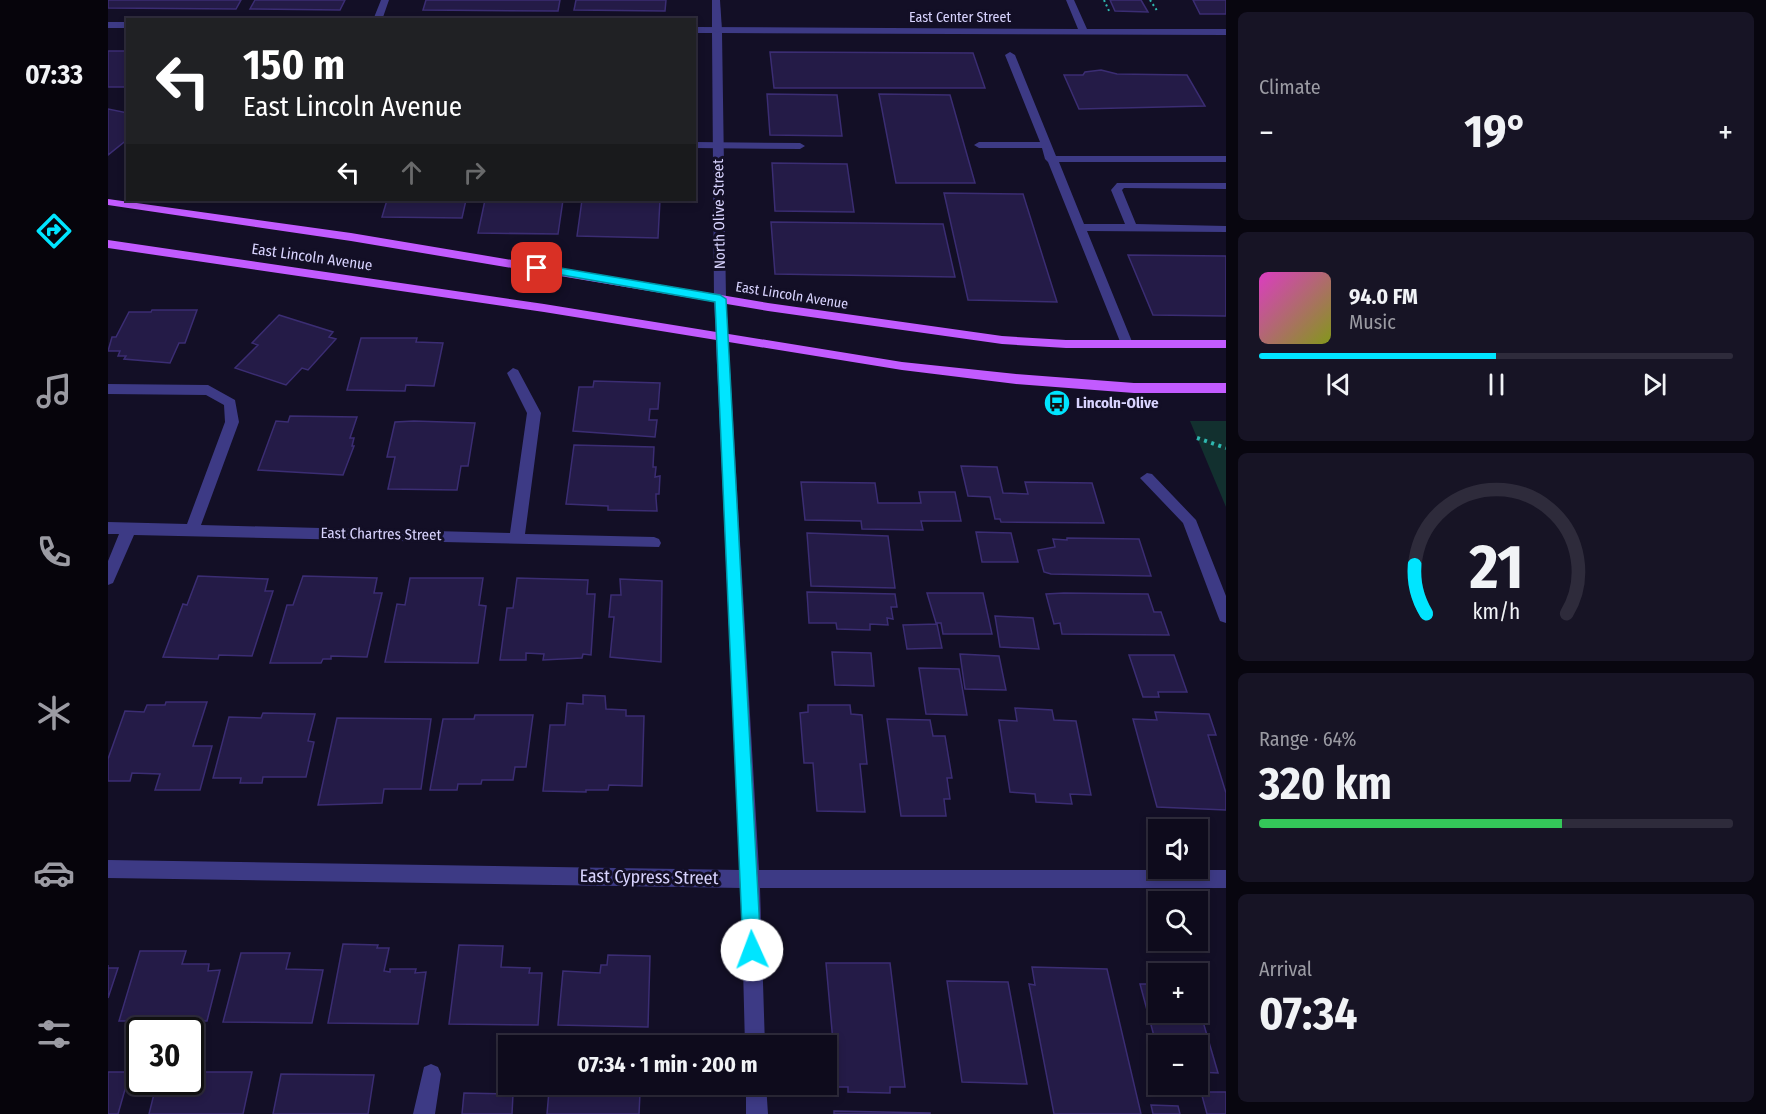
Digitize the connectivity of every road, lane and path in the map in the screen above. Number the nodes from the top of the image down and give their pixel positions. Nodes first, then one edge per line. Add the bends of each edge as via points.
1 (385, 0) edge
2 (716, 0) edge
3 (1070, 0) edge
4 (379, 18) edge
5 (108, 25) edge
6 (126, 25) edge
7 (696, 30) edge
8 (717, 30) junction
9 (1083, 30) junction
10 (1226, 32) edge
11 (1010, 55) dead end
12 (696, 145) edge
13 (718, 145) junction
14 (979, 145) dead end
15 (1045, 145) junction
16 (800, 146) dead end
17 (1050, 159) junction
18 (1226, 159) edge
19 (1226, 186) edge
20 (108, 202) edge
21 (1078, 227) junction
22 (1132, 228) junction
23 (1226, 229) edge
24 (108, 244) edge
25 (720, 299) junction
26 (722, 336) junction
27 (1127, 344) junction
28 (1226, 344) edge
29 (513, 373) dead end
30 (108, 388) edge
31 (1226, 388) edge
32 (1197, 438) dead end
33 (1226, 448) edge
34 (1147, 478) dead end
35 (108, 528) edge
36 (129, 529) junction
37 (192, 530) junction
38 (517, 537) junction
39 (654, 543) dead end
40 (108, 579) edge
41 (1226, 616) edge
42 (108, 869) edge
43 (750, 879) junction
44 (1226, 879) edge
45 (755, 1035) edge
46 (431, 1074) dead end
47 (756, 1095) edge
48 (424, 1114) edge
49 (757, 1114) edge

1 - 4 street
2 - 8 street, North Olive Street
3 - 9 street
5 - 6 street
7 - 8 street, East Center Street
8 - 9 street, East Center Street
8 - 13 street, North Olive Street
9 - 10 street, East Center Street
11 - 15 street
12 - 13 street
13 - 16 street
13 - 25 street, North Olive Street
14 - 15 street
15 - 17 street
17 - 18 street
17 - 21 street
19 - 22 street via 1121,185 1116,190
20 - 25 main road, East Lincoln Avenue via 351,237
21 - 22 street
21 - 27 street
22 - 23 street
24 - 26 main road, East Lincoln Avenue
25 - 26 street, North Olive Street
25 - 27 main road, East Lincoln Avenue via 1002,340
26 - 31 main road, East Lincoln Avenue via 902,366 1016,379 1134,388
26 - 43 street, North Olive Street
27 - 28 main road, East Lincoln Avenue
29 - 38 street via 534,413
30 - 37 street via 207,390 230,403 232,422
32 - 33 path
34 - 41 street via 1189,520
35 - 36 street, East Chartres Street
36 - 37 street, East Chartres Street
36 - 40 street
37 - 38 street, East Chartres Street
38 - 39 street, East Chartres Street
42 - 43 street, East Cypress Street
43 - 44 street, East Cypress Street
43 - 45 street, North Olive Street
46 - 48 street
47 - 49 street

